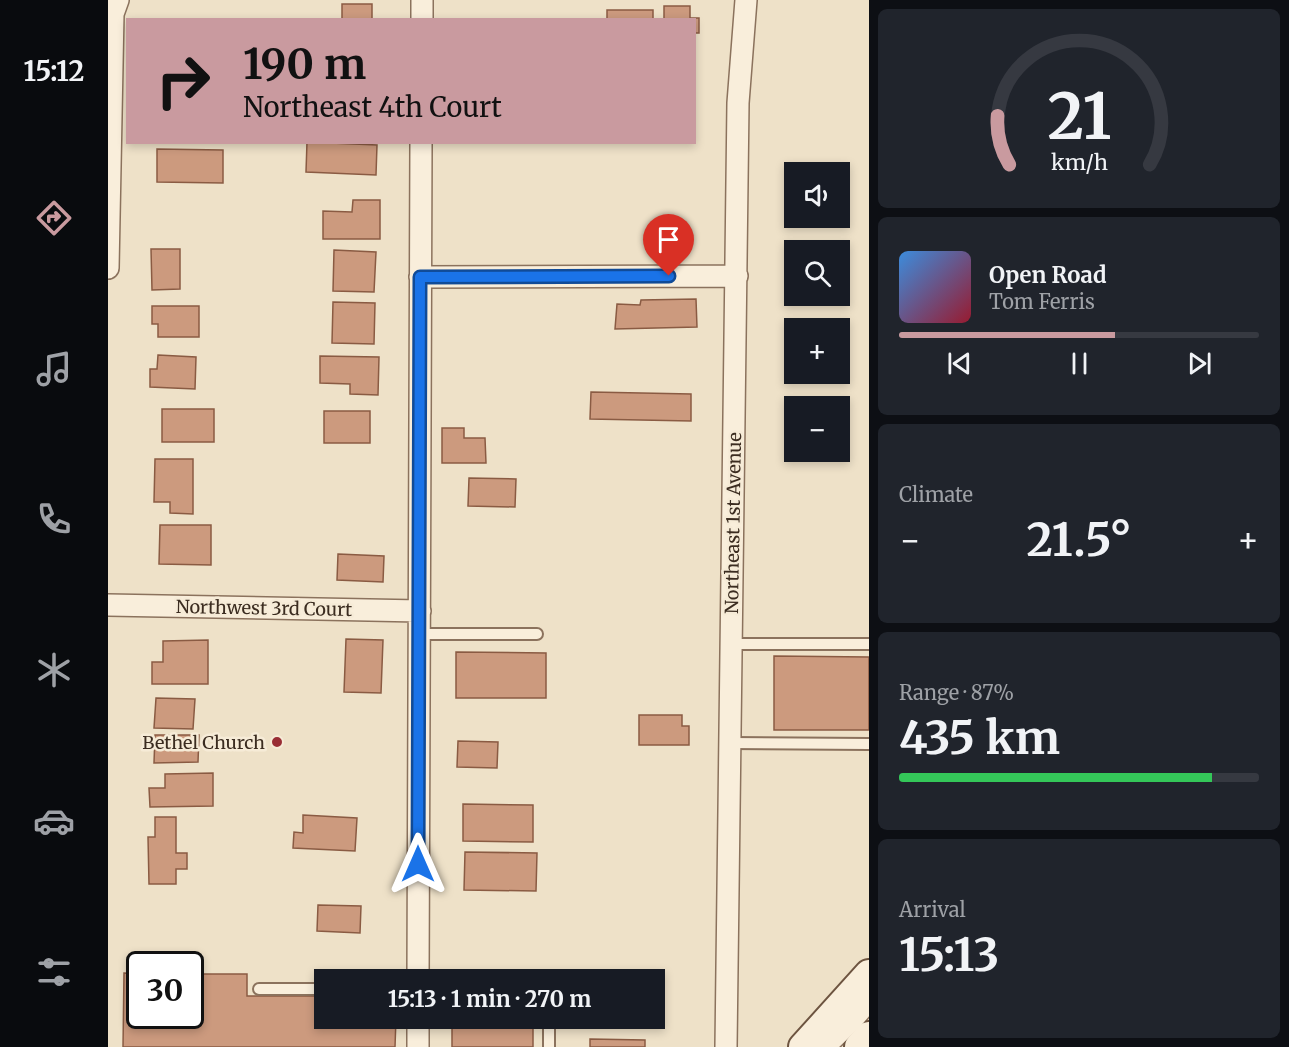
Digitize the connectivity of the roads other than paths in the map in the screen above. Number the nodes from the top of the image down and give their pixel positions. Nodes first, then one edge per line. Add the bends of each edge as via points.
1 (118, 0) edge
2 (422, 0) edge
3 (746, 0) edge
4 (422, 18) edge
5 (421, 144) edge
6 (108, 268) edge
7 (737, 276) junction
8 (420, 277) junction
9 (108, 605) edge
10 (420, 611) junction
11 (420, 634) junction
12 (537, 634) dead end
13 (732, 644) junction
14 (869, 644) edge
15 (730, 743) junction
16 (869, 744) edge
17 (418, 969) edge
18 (869, 974) edge
19 (259, 989) dead end
20 (314, 989) edge
21 (869, 1000) edge
22 (418, 1029) edge
23 (549, 1029) edge
24 (869, 1035) edge
25 (418, 1047) edge
26 (549, 1047) edge
27 (726, 1047) edge
28 (803, 1047) edge
29 (824, 1047) edge
30 (859, 1047) edge

1 - 6 street via 113,14
2 - 4 street
3 - 7 street, Northeast 1st Avenue via 738,103
5 - 8 street
7 - 8 street
7 - 13 street, Northeast 1st Avenue
8 - 10 street
9 - 10 street, Northwest 3rd Court
10 - 11 street
11 - 12 lane
11 - 17 street
13 - 14 lane
13 - 15 street, Northeast 1st Avenue
15 - 16 lane
15 - 27 street, Northeast 1st Avenue
18 - 28 main road
19 - 20 lane
21 - 29 street
22 - 25 street
23 - 26 lane
24 - 30 main road

